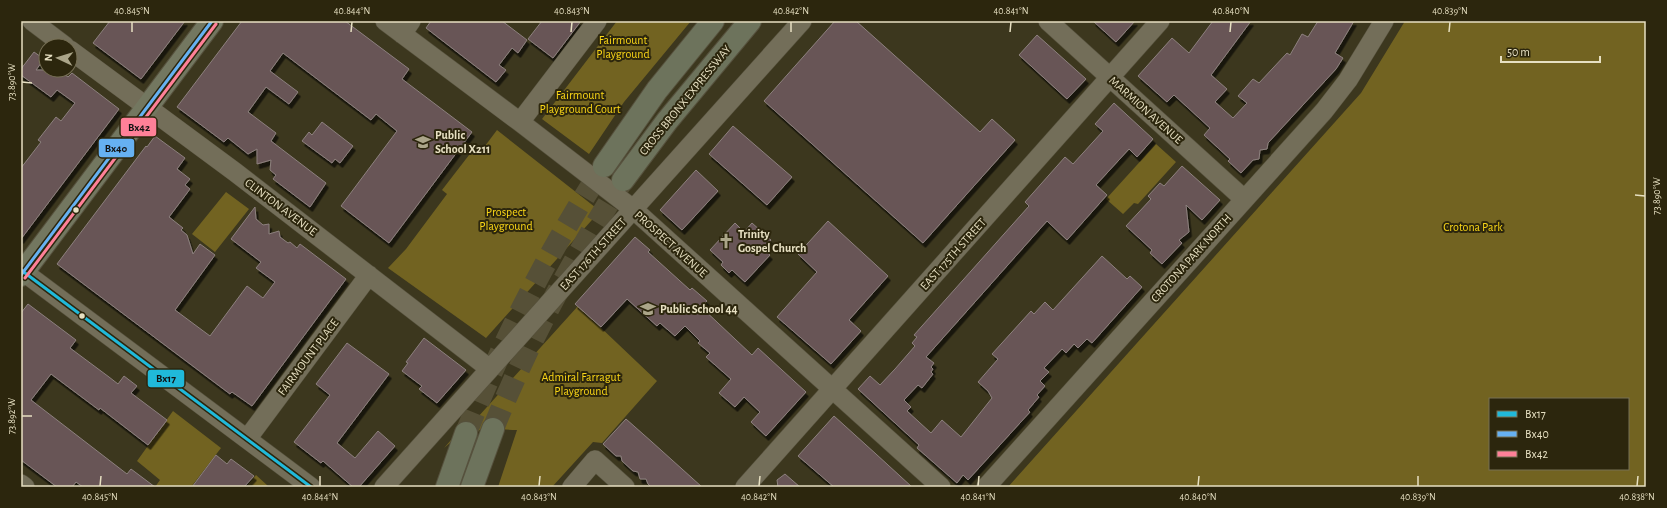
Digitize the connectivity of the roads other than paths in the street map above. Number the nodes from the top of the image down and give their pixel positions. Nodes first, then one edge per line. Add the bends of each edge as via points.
1 (32, 21) edge
2 (212, 21) edge
3 (385, 21) edge
4 (597, 21) edge
5 (713, 21) edge
6 (750, 21) edge
7 (802, 21) edge
8 (1048, 21) edge
9 (1160, 21) edge
10 (1384, 21) edge
11 (406, 27) edge
12 (54, 38) edge
13 (78, 56) edge
14 (1110, 78) junction
15 (147, 107) junction
16 (520, 122) junction
17 (604, 166) tunnel mouth
18 (624, 180) tunnel mouth
19 (1244, 199) junction
20 (633, 209) junction
21 (22, 272) edge
22 (369, 275) junction
23 (490, 368) junction
24 (832, 389) junction
25 (493, 429) tunnel mouth
26 (466, 433) tunnel mouth
27 (247, 439) junction
28 (21, 484) edge
29 (25, 487) edge
30 (311, 487) edge
31 (384, 487) edge
32 (447, 487) edge
33 (472, 487) edge
34 (572, 487) edge
35 (625, 487) edge
36 (745, 487) edge
37 (940, 487) edge
38 (986, 487) edge

1 - 12 street
2 - 15 main road
3 - 11 street, PROSPECT AVENUE
4 - 16 street
5 - 17 highway, CROSS BRONX EXPRESSWAY via 657,90
6 - 18 highway, CROSS BRONX EXPRESSWAY via 667,121
7 - 20 street, EAST 176TH STREET
8 - 14 street, MARMION AVENUE
9 - 14 street, EAST 175TH STREET
10 - 19 street, CROTONA PARK NORTH via 1348,80 1324,111
11 - 16 street, PROSPECT AVENUE
13 - 15 street, CLINTON AVENUE
14 - 19 street, MARMION AVENUE
14 - 24 street, EAST 175TH STREET
15 - 21 main road
15 - 22 street, CLINTON AVENUE
16 - 20 street, PROSPECT AVENUE
19 - 38 street, CROTONA PARK NORTH
20 - 23 street, EAST 176TH STREET
20 - 24 street, PROSPECT AVENUE
21 - 27 street
22 - 23 street, CLINTON AVENUE
22 - 27 street, FAIRMOUNT PLACE
23 - 31 street, EAST 176TH STREET
24 - 36 street, EAST 175TH STREET
24 - 37 street, PROSPECT AVENUE
25 - 33 highway
26 - 32 highway
27 - 30 street
28 - 29 street
34 - 35 street via 595,460

